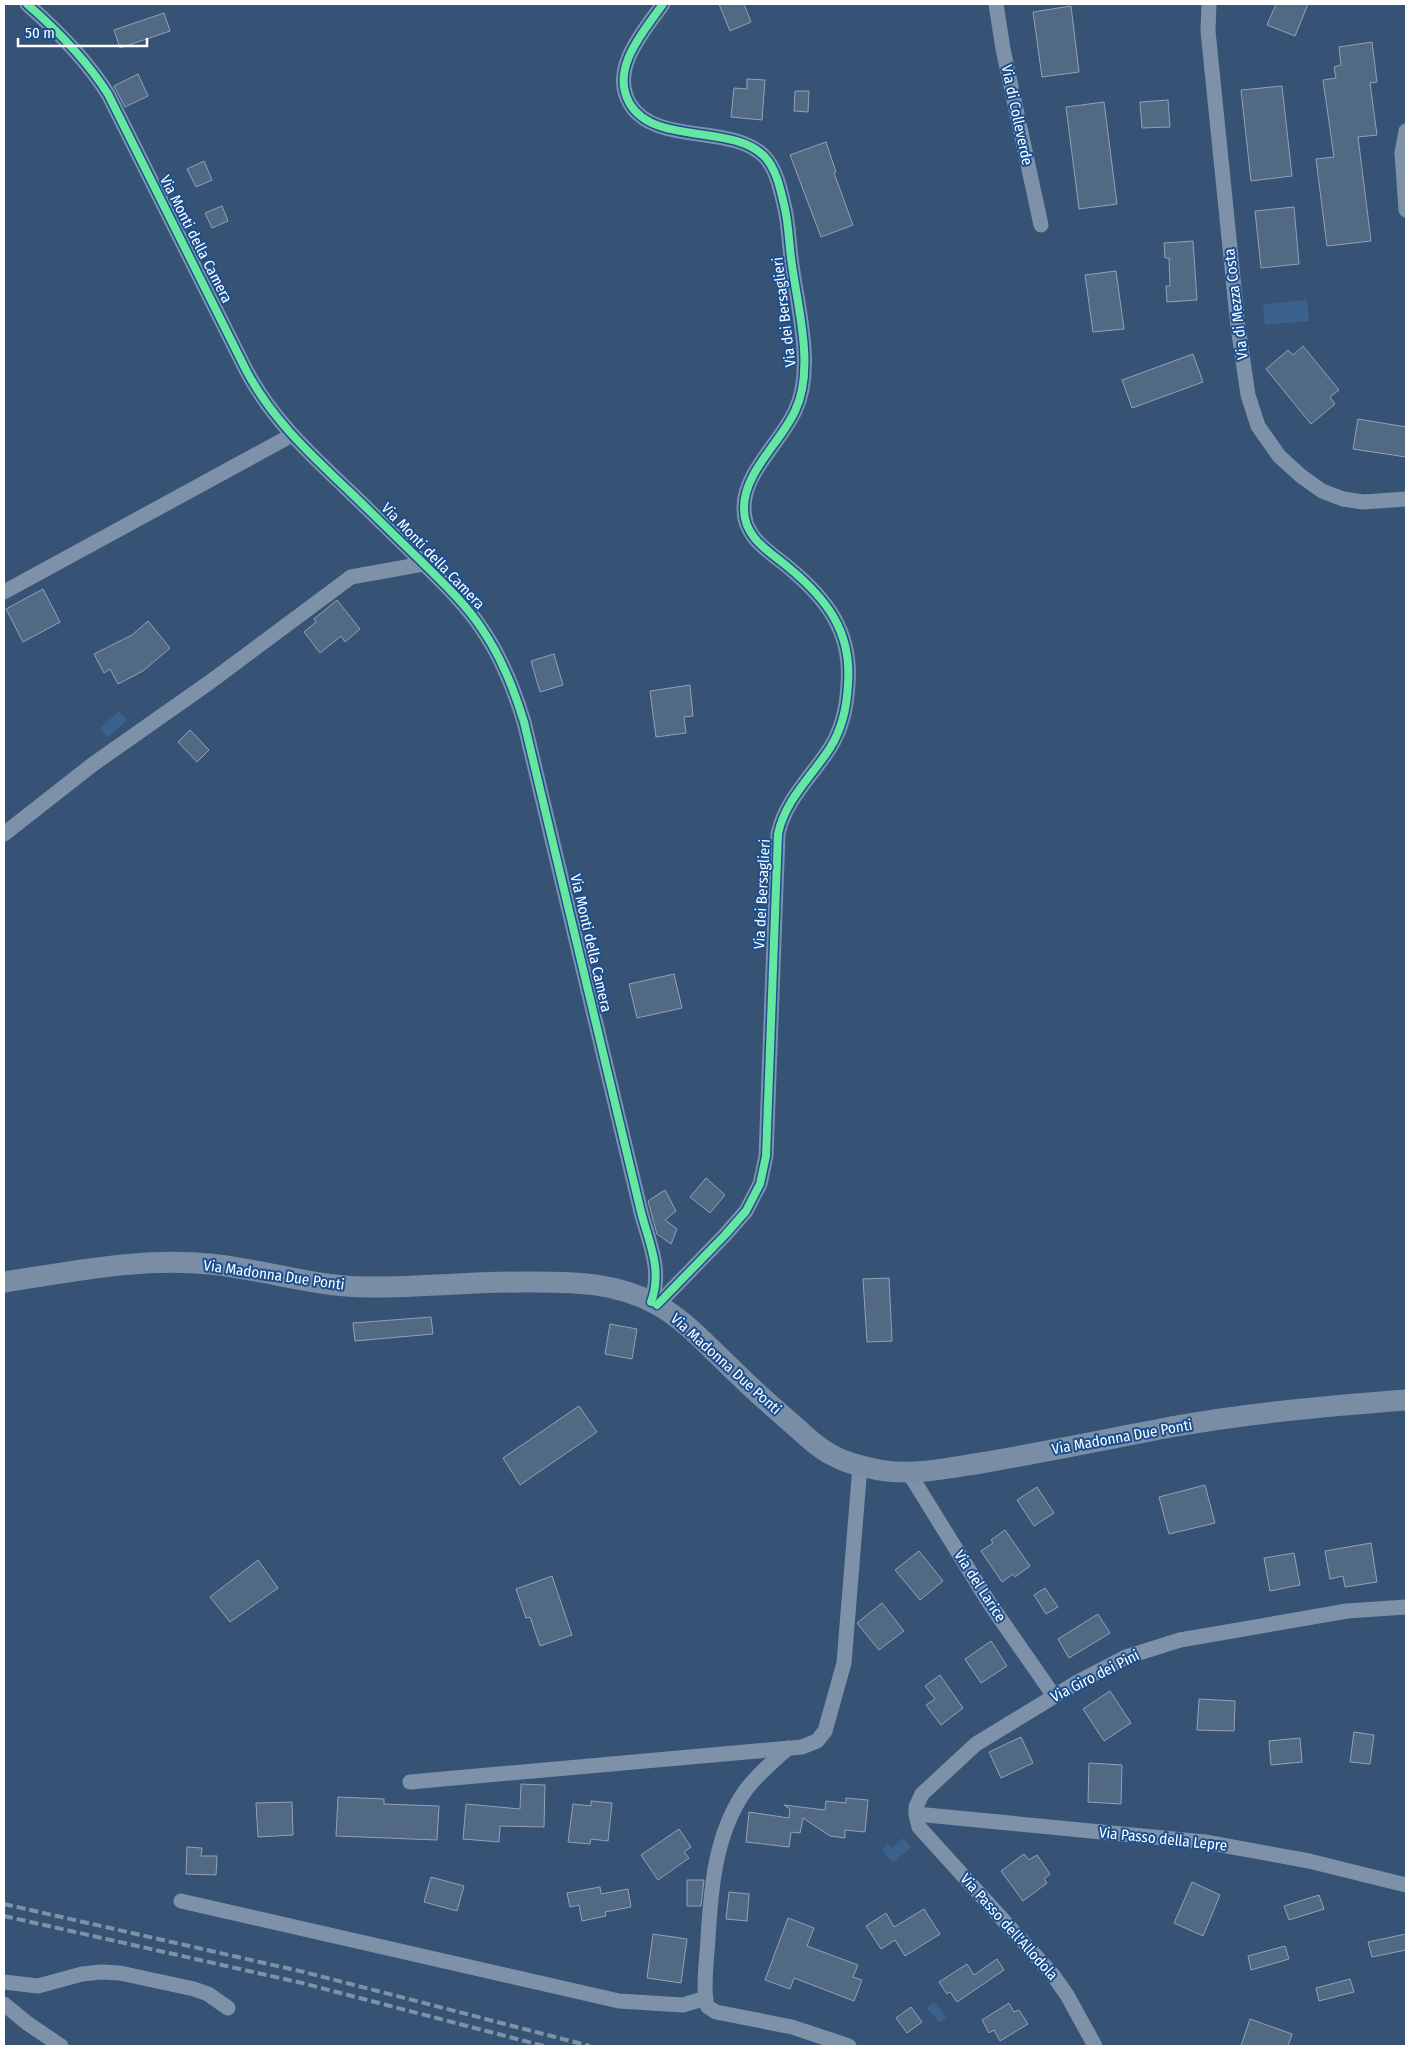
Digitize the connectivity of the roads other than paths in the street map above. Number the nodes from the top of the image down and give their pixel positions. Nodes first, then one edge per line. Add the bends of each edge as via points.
1 (27, 4) edge
2 (663, 4) edge
3 (996, 4) edge
4 (1209, 4) edge
5 (1406, 131) edge
6 (1406, 210) edge
7 (1041, 226) dead end
8 (292, 435) junction
9 (1406, 499) edge
10 (423, 564) junction
11 (4, 592) edge
12 (4, 834) edge
13 (4, 1282) edge
14 (654, 1303) junction
15 (1406, 1400) edge
16 (860, 1466) junction
17 (909, 1473) junction
18 (1406, 1607) edge
19 (1054, 1696) junction
20 (788, 1748) junction
21 (410, 1782) dead end
22 (916, 1814) junction
23 (1406, 1885) edge
24 (181, 1901) dead end
25 (4, 1982) edge
26 (706, 1998) junction
27 (4, 2004) edge
28 (228, 2008) dead end
29 (61, 2046) edge
30 (850, 2046) edge
31 (1095, 2046) edge

1 - 8 street, Via Monti della Camera via 61,35 108,94 249,376 266,404
2 - 14 street, Via dei Bersaglieri via 627,61 624,79 628,102 641,116 657,124 737,142 758,152 772,166 785,210 805,365 803,391 792,417 751,479 743,513 753,538 792,570 830,610 843,636 849,672 846,707 840,727 831,746 786,809 778,834 766,1156 760,1184 741,1218
3 - 7 street, Via di Colleverde
4 - 9 street, Via di Mezza Costa via 1208,31 1235,308 1248,395 1258,426 1279,456 1322,491 1363,502
5 - 6 street via 1402,158
8 - 10 street, Via Monti della Camera
8 - 11 street
10 - 12 street via 351,577 92,765
10 - 14 street, Via Monti della Camera via 482,629 506,670 519,704 654,1260 657,1281
13 - 14 main road, Via Madonna Due Ponti via 114,1265 184,1262 342,1286 489,1281 584,1282 627,1291
14 - 16 main road, Via Madonna Due Ponti via 694,1332 818,1446
15 - 17 main road, Via Madonna Due Ponti via 1252,1414
16 - 17 main road, Via Madonna Due Ponti
16 - 20 street via 846,1645 840,1677 822,1736 807,1746
17 - 19 street, Via del Larice via 990,1604
18 - 19 street, Via Giro dei Pini via 1356,1610 1180,1640 1126,1657
19 - 22 street, Via Giro dei Pini via 976,1744 922,1794
20 - 21 street
20 - 26 street via 745,1791 721,1843 711,1894
22 - 23 street, Via Passo della Lepre via 1205,1842 1309,1861
22 - 31 street, Via Passo dell'Allodola via 922,1832 1053,1975
24 - 26 street via 619,2001 683,2005
25 - 28 street via 38,1986 82,1974 120,1973 194,1989
26 - 30 street via 708,2007 716,2012 792,2028
27 - 29 street

